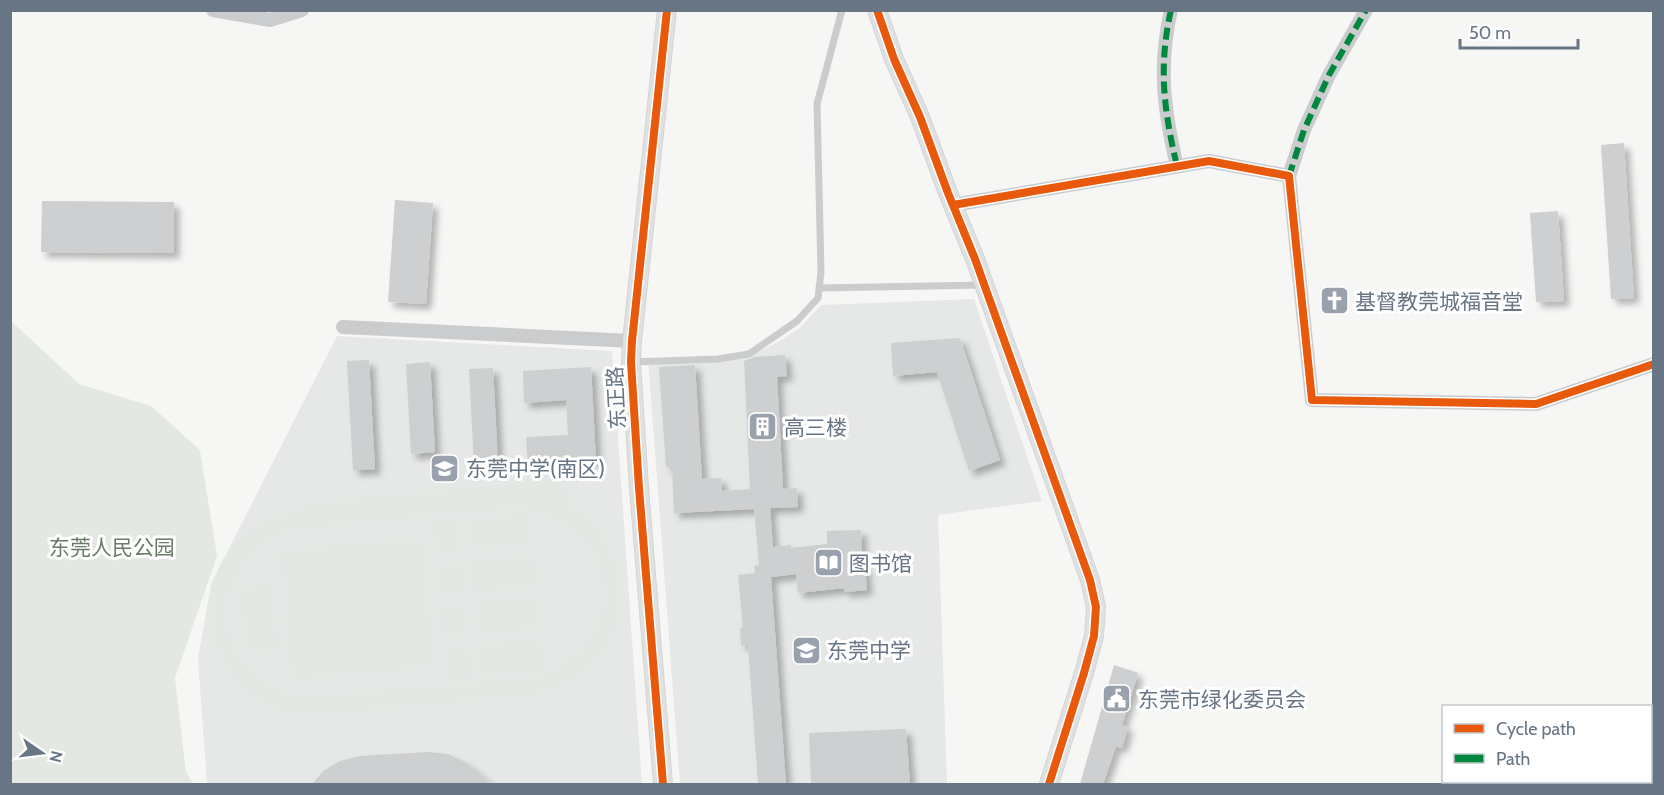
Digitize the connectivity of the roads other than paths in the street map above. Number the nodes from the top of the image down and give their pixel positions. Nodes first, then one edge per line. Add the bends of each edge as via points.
1 (213, 10) edge
2 (302, 10) edge
3 (667, 10) edge
4 (842, 10) edge
5 (877, 10) edge
6 (1171, 10) edge
7 (1366, 10) edge
8 (1177, 166) junction
9 (1289, 176) junction
10 (953, 205) junction
11 (984, 285) junction
12 (819, 288) junction
13 (343, 327) dead end
14 (632, 341) junction
15 (631, 362) junction
16 (1653, 364) edge
17 (663, 784) edge
18 (1049, 784) edge

1 - 2 street via 270,20
3 - 14 street, 东正路
4 - 12 lane via 817,104
5 - 10 street
6 - 8 street via 1162,76 1165,113
7 - 9 street via 1329,75
8 - 9 street via 1209,160
8 - 10 street
9 - 16 street via 1312,400 1536,404
10 - 11 street
11 - 12 lane
11 - 18 street via 1096,606 1094,636
12 - 15 lane via 818,298 797,321 748,354
13 - 14 street
14 - 15 street, 东正路
15 - 17 street, 东正路

